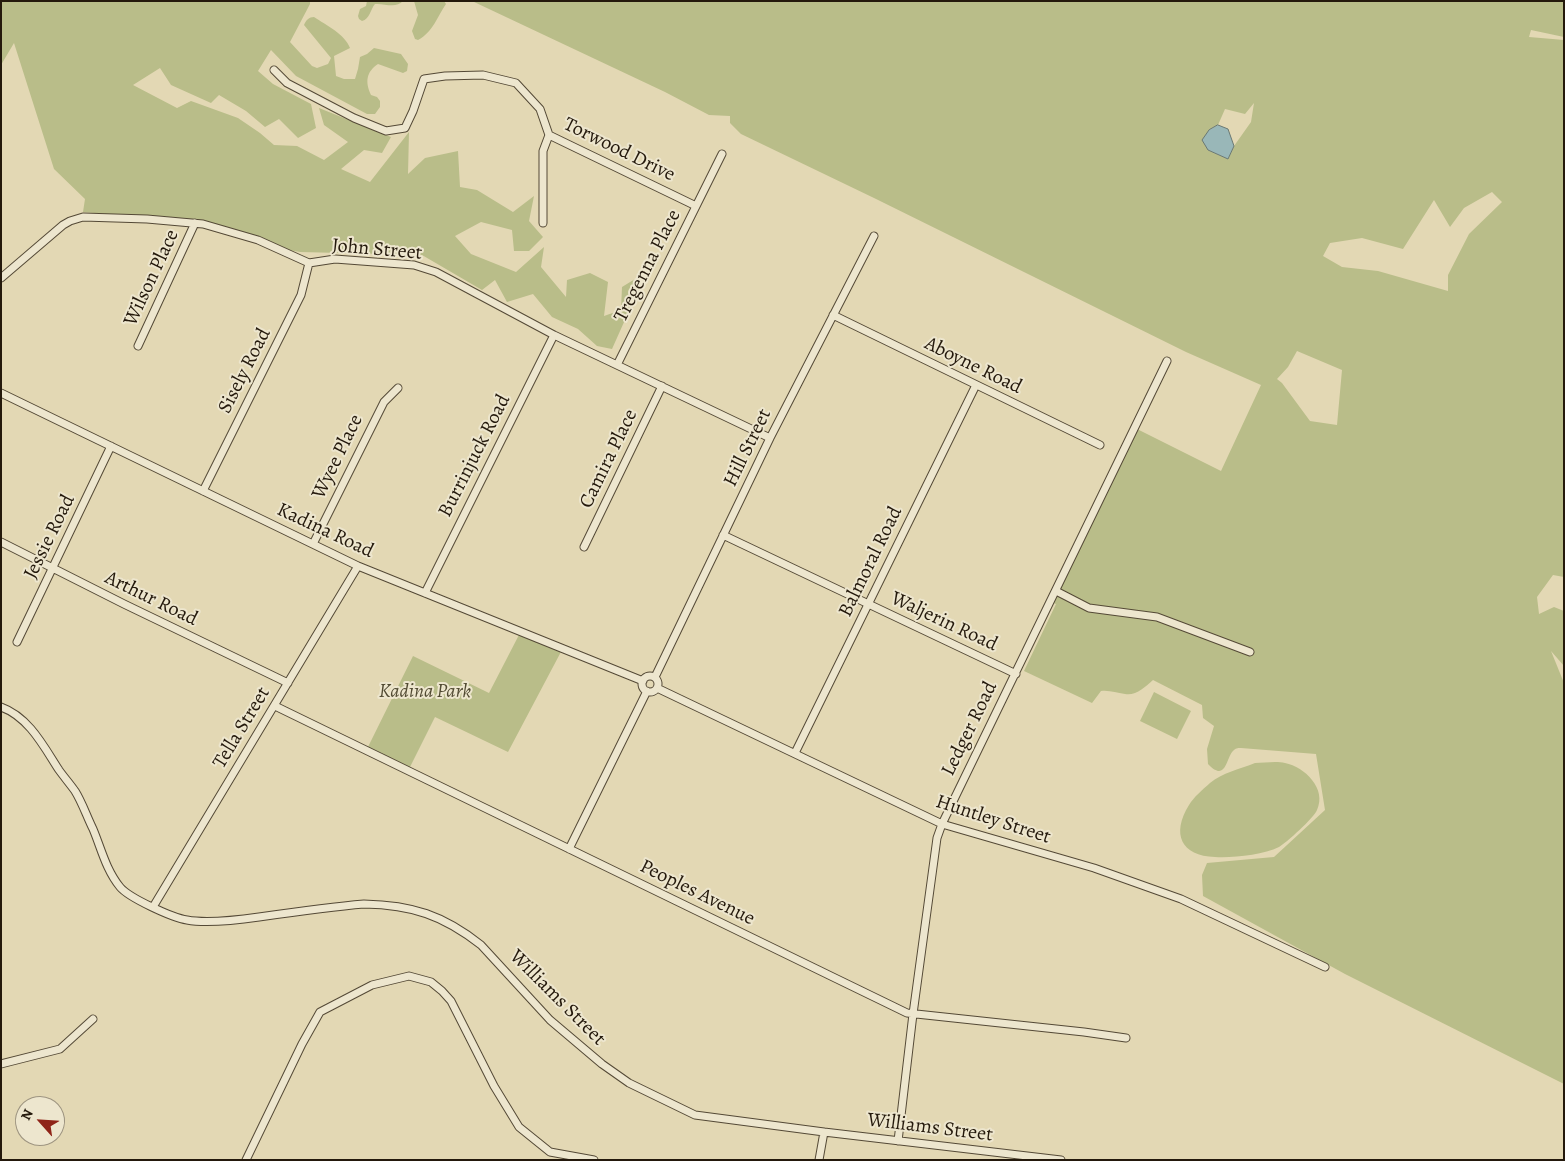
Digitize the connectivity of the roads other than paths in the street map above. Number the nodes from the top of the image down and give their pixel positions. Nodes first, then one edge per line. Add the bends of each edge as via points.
1 (274, 70) dead end
2 (549, 135) junction
3 (722, 154) dead end
4 (696, 206) junction
5 (195, 223) junction
6 (543, 224) dead end
7 (874, 236) dead end
8 (309, 263) junction
9 (1, 278) edge
10 (833, 315) junction
11 (554, 335) junction
12 (138, 346) dead end
13 (1167, 361) dead end
14 (617, 364) junction
15 (976, 385) junction
16 (662, 386) junction
17 (398, 388) dead end
18 (1, 393) edge
19 (770, 438) junction
20 (1100, 445) dead end
21 (111, 446) junction
22 (203, 491) junction
23 (723, 535) junction
24 (1, 542) edge
25 (313, 544) junction
26 (584, 547) dead end
27 (358, 566) junction
28 (53, 568) junction
29 (1056, 591) junction
30 (425, 593) junction
31 (868, 604) junction
32 (18, 642) dead end
33 (1250, 652) dead end
34 (1016, 674) junction
35 (654, 677) junction
36 (643, 681) junction
37 (288, 683) junction
38 (657, 688) junction
39 (647, 691) junction
40 (275, 706) junction
41 (1, 708) edge
42 (795, 753) junction
43 (942, 824) junction
44 (569, 849) junction
45 (153, 907) junction
46 (1324, 967) dead end
47 (913, 1014) junction
48 (93, 1020) dead end
49 (1126, 1038) dead end
50 (1, 1064) edge
51 (824, 1132) junction
52 (898, 1141) junction
53 (246, 1160) edge
54 (594, 1160) edge
55 (819, 1160) edge
56 (1061, 1160) edge

1 - 2 street, Torwood Drive via 287,83 386,131 405,128 424,78 483,75 516,83 540,109
2 - 4 street, Torwood Drive
2 - 6 street via 543,151
3 - 4 street, Tregenna Place
4 - 14 street, Tregenna Place
5 - 8 street, John Street via 258,240
5 - 9 street, John Street via 76,218 63,225
5 - 12 street, Wilson Place
7 - 10 street, Hill Street
8 - 11 street, John Street via 335,259 414,265 436,272
8 - 22 street, Sisely Road via 301,295
10 - 15 street, Aboyne Road
10 - 19 street, Hill Street
11 - 14 street, John Street
11 - 30 street, Burrinjuck Road
13 - 29 street, Ledger Road
14 - 16 street, John Street
15 - 20 street, Aboyne Road
15 - 31 street, Balmoral Road
16 - 19 street, John Street
16 - 26 street, Camira Place
17 - 25 street, Wyee Place via 384,402
18 - 21 street, Kadina Road
19 - 23 street, Hill Street
21 - 22 street, Kadina Road
21 - 28 street, Jessie Road
22 - 25 street, Kadina Road
23 - 31 street, Waljerin Road
23 - 35 street, Hill Street
24 - 28 street, Arthur Road
25 - 27 street, Kadina Road
27 - 30 street, Kadina Road
27 - 37 street, Tella Street
28 - 32 street, Jessie Road
28 - 37 street, Arthur Road
29 - 33 street via 1089,608 1157,617
29 - 34 street, Ledger Road
30 - 36 street, Kadina Road
31 - 34 street, Waljerin Road
31 - 42 street, Balmoral Road
34 - 43 street, Ledger Road
35 - 36 street via 648,676
35 - 38 street via 658,682
36 - 39 street
37 - 40 street, Tella Street
38 - 39 street via 653,692
38 - 42 street, Huntley Street
39 - 44 street
40 - 44 street, Peoples Avenue
40 - 45 street, Tella Street
41 - 45 street, Williams Street via 9,710 29,727 75,791 112,876 122,889
42 - 43 street, Huntley Street
43 - 46 street, Huntley Street via 1094,868 1181,899
43 - 47 street, Ledger Road via 937,838
44 - 47 street, Peoples Avenue via 907,1014
45 - 51 street, Williams Street via 188,921 226,921 364,904 386,904 426,913 446,921 481,945 556,1026 629,1083 695,1115
47 - 49 street, Peoples Avenue
47 - 52 street, Ledger Road
48 - 50 street via 60,1049
51 - 52 street, Williams Street
51 - 55 street
52 - 56 street, Williams Street
53 - 54 street via 320,1012 372,985 409,976 431,982 451,1001 494,1086 519,1127 550,1152

